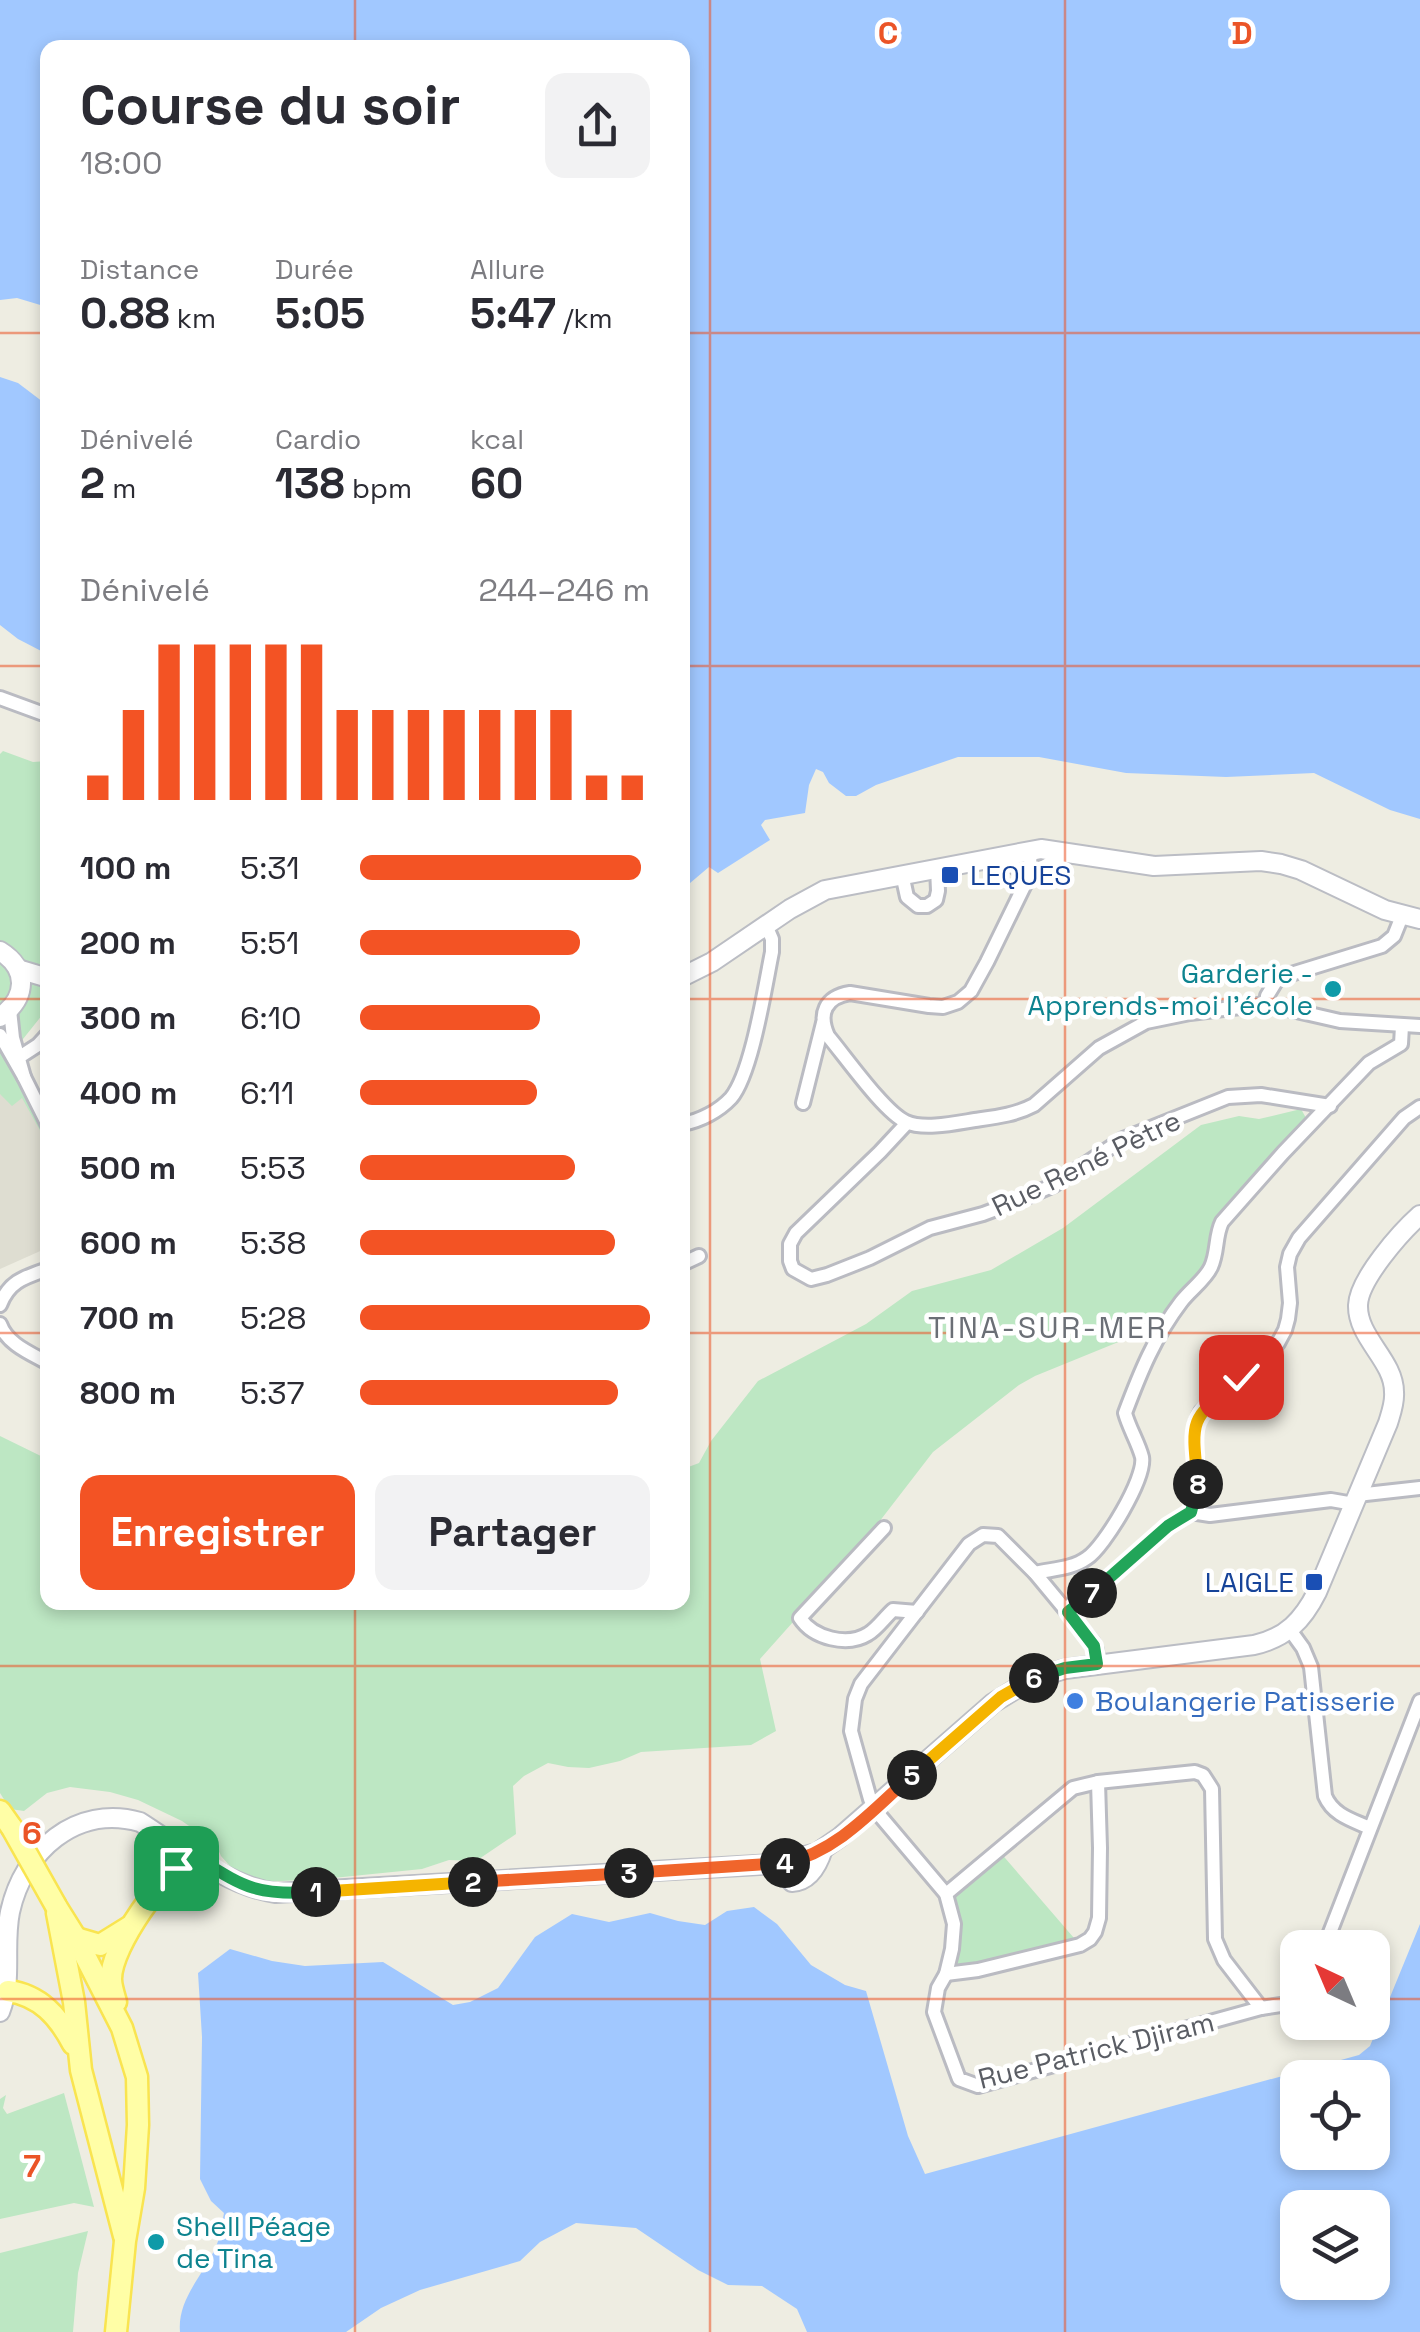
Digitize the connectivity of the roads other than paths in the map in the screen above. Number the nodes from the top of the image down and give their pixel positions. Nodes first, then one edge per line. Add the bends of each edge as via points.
1 (0, 698) edge
2 (40, 713) edge
3 (1031, 851) junction
4 (1068, 853) junction
5 (994, 858) junction
6 (937, 868) junction
7 (902, 874) junction
8 (1025, 884) junction
9 (1411, 918) edge
10 (766, 926) junction
11 (0, 951) edge
12 (18, 970) junction
13 (690, 973) edge
14 (40, 976) edge
15 (40, 991) edge
16 (1266, 1004) junction
17 (10, 1008) edge
18 (823, 1023) junction
19 (1402, 1026) junction
20 (1420, 1026) edge
21 (0, 1035) edge
22 (40, 1043) edge
23 (18, 1058) junction
24 (24, 1078) junction
25 (803, 1103) dead end
26 (1330, 1106) junction
27 (1420, 1108) edge
28 (40, 1109) edge
29 (690, 1122) edge
30 (907, 1122) junction
31 (1420, 1215) edge
32 (699, 1256) dead end
33 (690, 1260) edge
34 (40, 1272) edge
35 (2, 1296) edge
36 (0, 1324) edge
37 (40, 1358) edge
38 (1420, 1488) edge
39 (1356, 1500) junction
40 (1191, 1512) junction
41 (884, 1528) dead end
42 (1034, 1573) junction
43 (916, 1612) junction
44 (1068, 1612) junction
45 (1290, 1630) junction
46 (1097, 1664) junction
47 (1420, 1701) edge
48 (1098, 1782) junction
49 (874, 1808) junction
50 (6, 1820) edge
51 (1370, 1828) junction
52 (182, 1856) junction
53 (946, 1894) junction
54 (130, 1926) junction
55 (1331, 1930) edge
56 (68, 1939) junction
57 (946, 1974) junction
58 (8, 1992) junction
59 (30, 1996) junction
60 (1280, 2005) edge
61 (1261, 2008) junction
62 (0, 2012) edge
63 (122, 2028) junction
64 (81, 2070) junction
65 (126, 2241) junction
66 (116, 2332) edge

1 - 2 street
3 - 4 main road
3 - 5 main road
3 - 8 street
4 - 8 street
4 - 9 main road via 1154,866 1281,864
5 - 6 main road
5 - 8 street via 1015,866
6 - 7 main road
6 - 7 street via 936,900 927,906 907,897
7 - 10 main road via 817,892
8 - 18 street via 978,980 958,1002 929,1006 850,993 830,1001
9 - 16 street via 1382,946 1278,978
10 - 13 main road
10 - 29 street via 772,952 738,1086 719,1108
11 - 12 main road
12 - 14 main road
12 - 17 main road via 21,983
15 - 17 main road
16 - 19 street via 1340,1022
16 - 30 street via 1146,1022 1098,1048 1034,1105 1012,1115 940,1126
17 - 23 street
18 - 25 street
18 - 30 street
19 - 20 street
19 - 26 street via 1401,1044 1369,1063
21 - 24 street
22 - 23 street
23 - 24 street
24 - 28 street
26 - 30 street, Rue René Pètre via 1262,1095 1228,1098 1123,1139 1015,1202 930,1228 828,1275 811,1278 793,1269 789,1253 796,1233
26 - 42 street via 1222,1222 1213,1264 1156,1337 1126,1413 1142,1470 1099,1549 1069,1567
27 - 40 street via 1299,1238 1287,1268 1290,1303 1278,1343 1195,1423 1198,1486
31 - 39 main road via 1391,1246 1358,1304 1393,1380 1394,1398
32 - 33 street
34 - 35 street via 14,1282
36 - 37 street via 10,1340
38 - 39 street
39 - 40 street
39 - 45 main road via 1317,1592
40 - 44 street
41 - 43 street via 800,1618 802,1624 845,1641 868,1635 893,1610
42 - 43 street via 998,1536 983,1535 968,1544
42 - 44 street
43 - 49 street via 855,1699 851,1731
44 - 46 street via 1094,1646
45 - 46 main road via 1254,1644
45 - 51 street via 1311,1667 1325,1796 1338,1814
46 - 49 main road via 1050,1672 1007,1692
47 - 51 street
48 - 53 street via 1062,1796
48 - 57 street via 1096,1932 1080,1944
48 - 61 street via 1186,1771 1209,1782 1215,1939
49 - 52 main road via 823,1850 782,1863 276,1894
49 - 53 street
50 - 56 main road, bridge
51 - 55 street
52 - 54 main road
52 - 58 main road via 140,1822 114,1817 80,1824 47,1844 12,1902
53 - 57 street, Rue Patrick Djiram via 954,1924
54 - 56 main road via 100,1945
54 - 63 main road via 111,1980
56 - 59 main road via 54,1988
56 - 63 main road
56 - 64 main road
57 - 61 street, Rue Patrick Djiram via 934,2000 938,2027 959,2078 978,2086
58 - 59 main road
58 - 62 main road
59 - 64 main road via 60,2021
60 - 61 street, Rue Patrick Djiram
63 - 65 main road via 136,2077 138,2126
64 - 65 main road
65 - 66 main road

